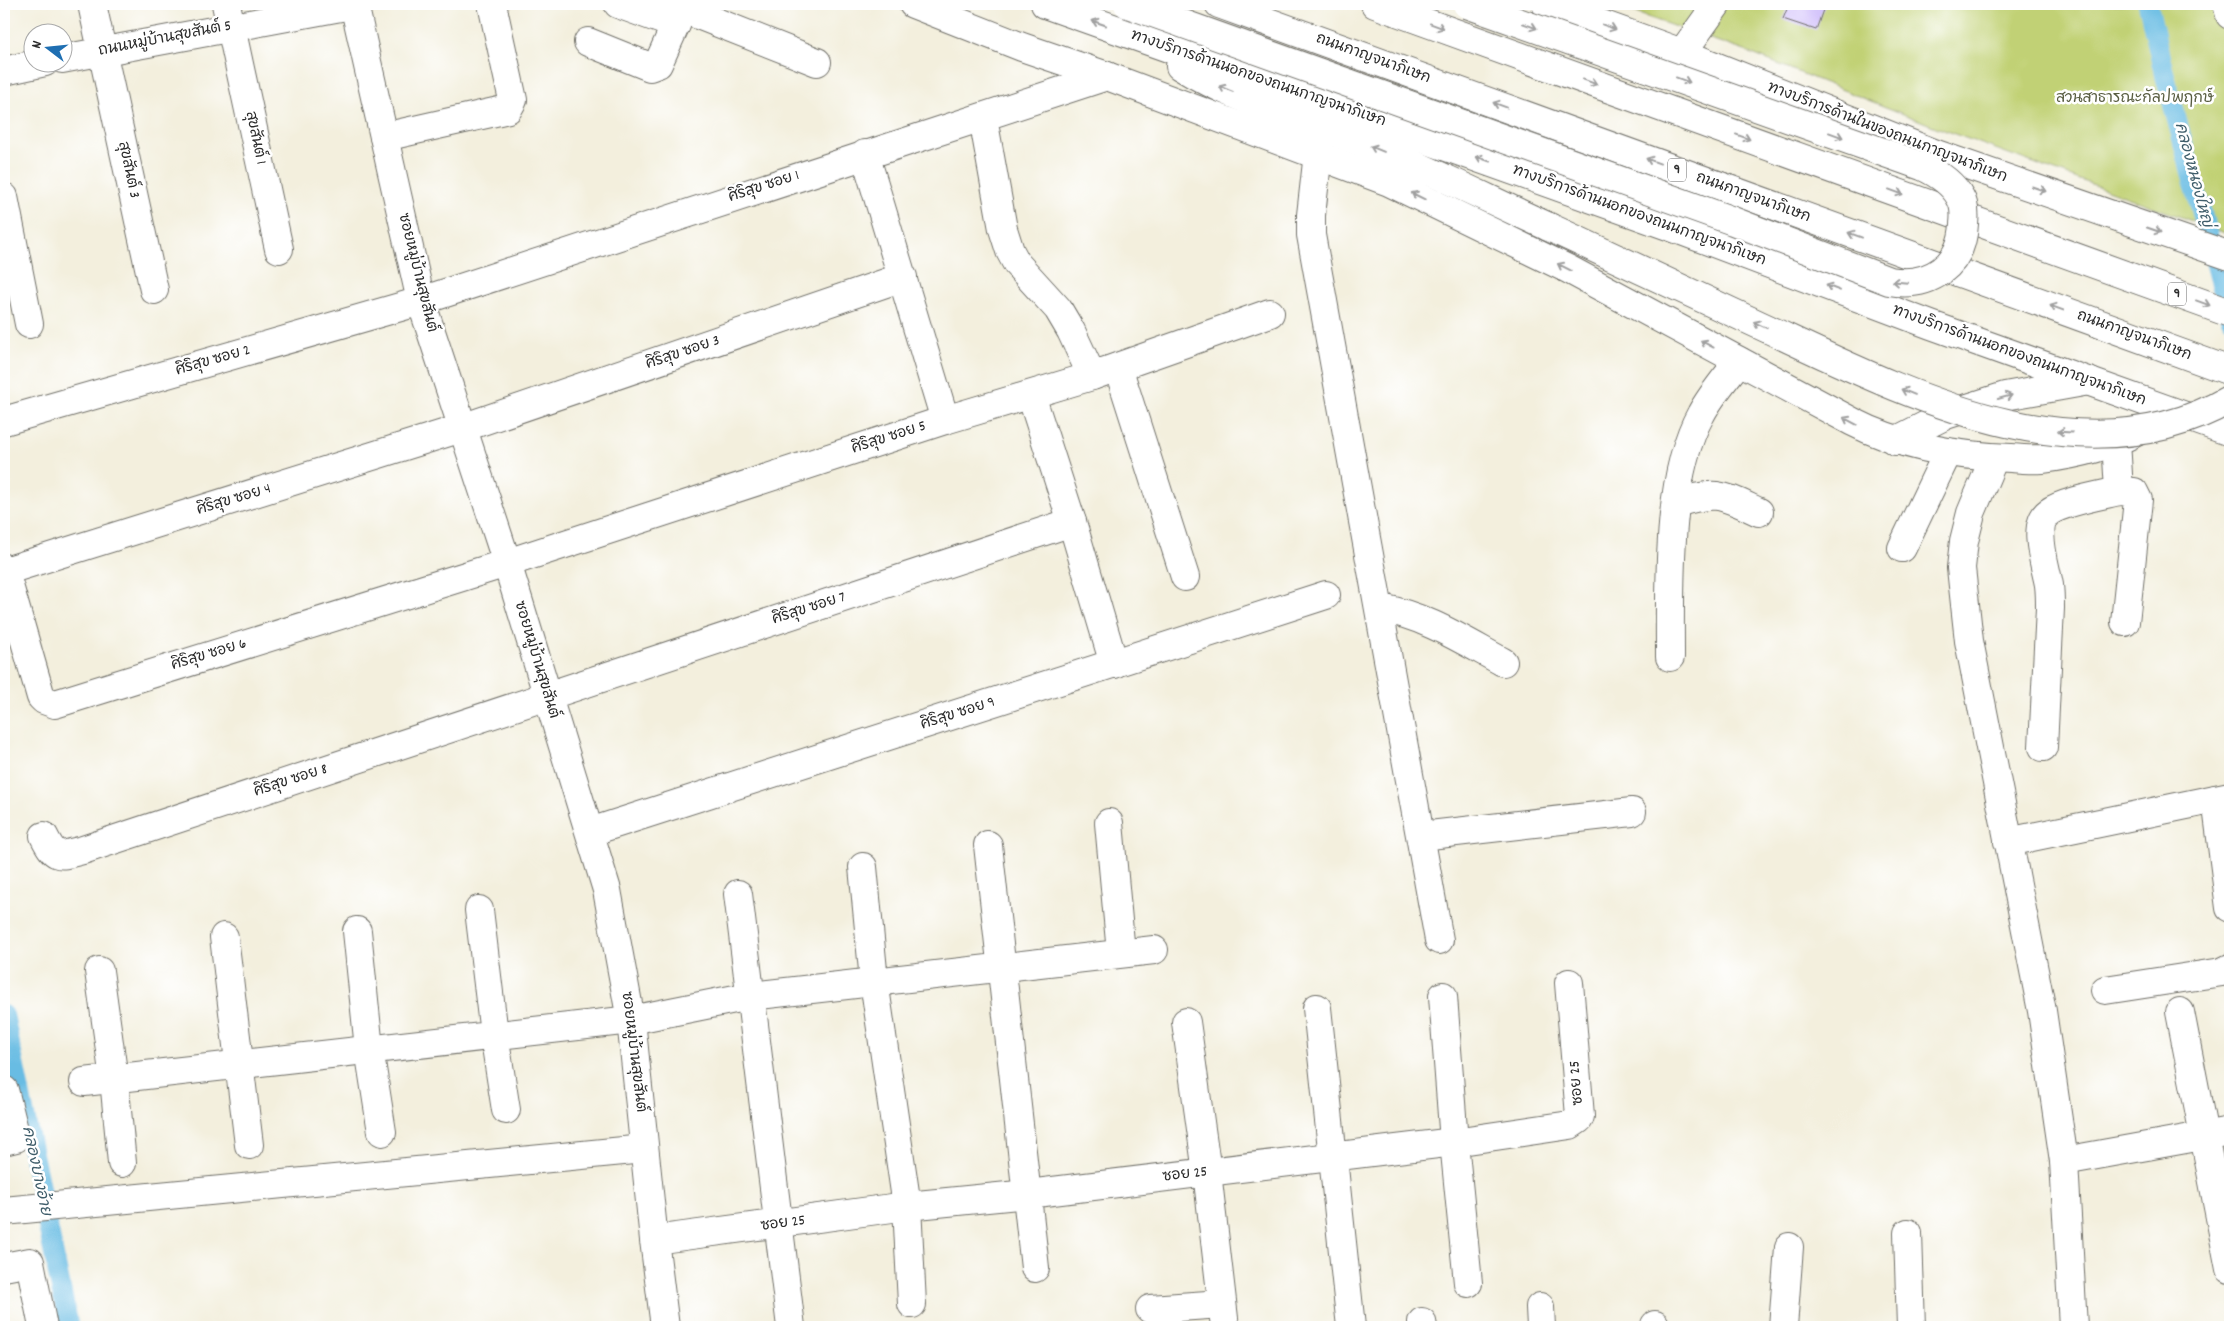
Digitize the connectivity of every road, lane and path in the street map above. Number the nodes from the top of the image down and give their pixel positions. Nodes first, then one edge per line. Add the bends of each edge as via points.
1 (92, 4) edge
2 (355, 4) edge
3 (492, 4) edge
4 (618, 4) edge
5 (913, 4) edge
6 (1045, 4) edge
7 (1128, 4) edge
8 (1219, 4) edge
9 (1375, 4) edge
10 (1467, 4) edge
11 (1546, 4) edge
12 (1717, 4) edge
13 (2227, 4) edge
14 (681, 13) edge
15 (229, 15) edge
16 (2230, 15) edge
17 (1128, 33) junction
18 (588, 42) dead end
19 (102, 51) junction
20 (1682, 53) junction
21 (72, 57) edge
22 (816, 62) dead end
23 (22, 67) edge
24 (4, 71) edge
25 (1107, 76) junction
26 (983, 118) junction
27 (384, 137) junction
28 (1318, 153) junction
29 (865, 154) junction
30 (4, 196) edge
31 (279, 249) dead end
32 (2230, 256) edge
33 (903, 277) junction
34 (154, 290) dead end
35 (421, 301) junction
36 (1270, 313) dead end
37 (2230, 313) edge
38 (29, 324) dead end
39 (1739, 361) junction
40 (1118, 367) junction
41 (2230, 371) edge
42 (1092, 376) junction
43 (2089, 381) junction
44 (1031, 395) junction
45 (2230, 399) edge
46 (2158, 406) junction
47 (945, 420) junction
48 (4, 421) edge
49 (462, 428) junction
50 (2230, 432) edge
51 (1895, 441) junction
52 (2116, 441) junction
53 (1948, 452) junction
54 (1994, 458) junction
55 (2119, 491) junction
56 (1676, 503) junction
57 (1759, 512) dead end
58 (1072, 522) junction
59 (1902, 548) dead end
60 (507, 562) junction
61 (1185, 577) dead end
62 (6, 581) edge
63 (1326, 595) dead end
64 (1380, 608) junction
65 (2125, 622) dead end
66 (1670, 657) dead end
67 (1502, 662) dead end
68 (1114, 664) junction
69 (547, 696) junction
70 (2043, 747) dead end
71 (2223, 798) edge
72 (1632, 812) dead end
73 (1109, 823) dead end
74 (590, 832) junction
75 (44, 836) dead end
76 (1421, 836) junction
77 (2008, 842) junction
78 (988, 845) dead end
79 (863, 868) dead end
80 (738, 894) dead end
81 (2230, 908) edge
82 (479, 910) dead end
83 (357, 932) dead end
84 (224, 937) dead end
85 (1439, 940) dead end
86 (1154, 950) dead end
87 (1121, 953) junction
88 (1001, 968) junction
89 (2230, 968) edge
90 (99, 971) dead end
91 (874, 981) junction
92 (1569, 983) dead end
93 (2106, 990) dead end
94 (750, 996) junction
95 (1443, 996) dead end
96 (1317, 1008) dead end
97 (2180, 1012) dead end
98 (631, 1020) junction
99 (1186, 1022) dead end
100 (494, 1034) junction
101 (369, 1049) junction
102 (241, 1064) junction
103 (114, 1078) junction
104 (84, 1082) dead end
105 (4, 1090) edge
106 (506, 1110) dead end
107 (2230, 1131) edge
108 (382, 1132) dead end
109 (2203, 1135) junction
110 (4, 1141) edge
111 (1454, 1142) junction
112 (249, 1145) dead end
113 (644, 1148) junction
114 (1333, 1157) junction
115 (2064, 1161) junction
116 (122, 1163) dead end
117 (1207, 1172) junction
118 (1028, 1194) junction
119 (907, 1206) junction
120 (4, 1210) edge
121 (780, 1224) junction
122 (1908, 1233) dead end
123 (654, 1240) junction
124 (1789, 1246) dead end
125 (4, 1267) edge
126 (1035, 1268) dead end
127 (2230, 1269) edge
128 (1468, 1284) dead end
129 (912, 1304) dead end
130 (1150, 1309) dead end
131 (1223, 1316) edge
132 (43, 1327) edge
133 (666, 1327) edge
134 (791, 1327) edge
135 (1351, 1327) edge
136 (1783, 1327) edge
137 (1911, 1327) edge
138 (2074, 1327) edge

1 - 19 main road, สุขสันต์ 3
2 - 15 main road, ถนนหมู่บ้านสุขสันต์ 5
2 - 27 main road, ซอยหมู่บ้านสุขสันต์
3 - 27 main road via 513,100 508,109
4 - 14 main road
5 - 25 main road
17 -> 6 main road, ทางบริการด้านนอกของถนนกาญจนาภิเษก
10 -> 7 main road, bridge via 1934,172 1947,181 1961,198 1965,214 1964,237 1956,255 1935,276 1912,283 1889,281 1733,221
41 -> 8 main road, ถนนกาญจนาภิเษก / 9
9 -> 37 main road, 9
11 -> 20 main road, ทางบริการด้านในของถนนกาญจนาภิเษก
12 - 20 main road
13 - 16 main road
14 - 18 main road via 663,57 650,67
14 - 22 main road
15 - 19 main road, ถนนหมู่บ้านสุขสันต์ 5
15 - 31 main road, สุขสันต์ 1
43 -> 17 main road, ทางบริการด้านนอกของถนนกาญจนาภิเษก via 1665,224
45 -> 17 main road, bridge via 2182,421 2140,430 2062,432 2001,422 1931,402 1384,151 1196,76
19 - 21 main road, ถนนหมู่บ้านสุขสันต์ 5
19 - 34 main road, สุขสันต์ 3
20 -> 32 main road, ทางบริการด้านในของถนนกาญจนาภิเษก via 1936,154
23 - 24 main road
25 - 26 main road, ศิริสุข ซอย 1
25 - 28 main road
26 - 29 main road, ศิริสุข ซอย 1
26 - 42 main road via 1010,251 1017,264 1058,309
27 - 35 main road, ซอยหมู่บ้านสุขสันต์
39 -> 28 main road via 1559,264 1389,182
28 - 64 main road via 1311,235
29 - 33 main road
29 - 35 main road, ศิริสุข ซอย 1
30 - 38 main road
33 - 47 main road
33 - 49 main road, ศิริสุข ซอย 3
35 - 48 main road, ศิริสุข ซอย 2
35 - 49 main road, ซอยหมู่บ้านสุขสันต์
36 - 40 main road, ศิริสุข ซอย 5
51 -> 39 main road via 1868,430
39 - 56 main road via 1702,413 1692,433
40 - 42 main road, ศิริสุข ซอย 5
40 - 61 main road
42 - 44 main road, ศิริสุข ซอย 5
43 - 46 main road, ทางบริการด้านนอกของถนนกาญจนาภิเษก
51 -> 43 main road via 1946,415 2005,396
44 - 47 main road, ศิริสุข ซอย 5
44 - 58 main road
46 - 50 main road, ทางบริการด้านนอกของถนนกาญจนาภิเษก
46 - 52 main road via 2152,423
47 - 60 main road, ศิริสุข ซอย 5
49 - 60 main road, ซอยหมู่บ้านสุขสันต์
49 - 62 main road, ศิริสุข ซอย 4
51 - 53 main road
52 - 54 main road via 2084,452 2040,460
52 - 55 main road
53 - 54 main road
53 - 59 main road
54 - 77 main road via 1971,513 1961,568 1969,641
55 - 65 main road via 2134,492 2138,500
55 - 70 main road via 2060,506 2042,519 2040,540 2050,608
56 - 57 main road via 1710,494 1724,496
56 - 66 main road via 1670,568
58 - 68 main road
58 - 69 main road, ศิริสุข ซอย 7
60 - 62 main road, ศิริสุข ซอย 6 via 54,704 41,697
60 - 69 main road, ซอยหมู่บ้านสุขสันต์
63 - 68 main road, ศิริสุข ซอย 9
64 - 67 main road via 1412,615
64 - 76 main road
68 - 74 main road, ศิริสุข ซอย 9
69 - 74 main road, ซอยหมู่บ้านสุขสันต์
69 - 75 main road, ศิริสุข ซอย 8 via 84,850 56,854
71 - 77 main road
71 - 81 main road
72 - 76 main road
73 - 87 main road
74 - 98 main road, ซอยหมู่บ้านสุขสันต์ via 607,890
76 - 85 main road
77 - 115 main road via 2042,1011
78 - 88 main road
79 - 91 main road
80 - 94 main road
82 - 100 main road
83 - 101 main road
84 - 102 main road
86 - 87 main road
87 - 88 main road
88 - 91 main road
88 - 118 main road
89 - 93 main road via 2222,972
90 - 103 main road
91 - 94 main road
91 - 119 main road
92 - 111 main road, ซอย 25 via 1579,1119 1570,1125
94 - 98 main road
94 - 121 main road
95 - 111 main road
96 - 114 main road
97 - 109 main road
98 - 100 main road
98 - 113 main road, ซอยหมู่บ้านสุขสันต์
99 - 117 main road
100 - 101 main road
100 - 106 main road
101 - 102 main road
101 - 108 main road
102 - 103 main road
102 - 112 main road
103 - 104 main road
103 - 116 main road
105 - 110 main road via 16,1138
107 - 109 main road
109 - 115 main road
109 - 127 main road
111 - 114 main road, ซอย 25
111 - 128 main road
113 - 120 main road
113 - 123 main road, ซอยหมู่บ้านสุขสันต์
114 - 117 main road, ซอย 25
114 - 135 main road
115 - 138 main road
117 - 118 main road, ซอย 25
117 - 131 main road
118 - 119 main road, ซอย 25
118 - 126 main road
119 - 121 main road, ซอย 25
119 - 129 main road
121 - 123 main road, ซอย 25
121 - 134 main road
122 - 137 main road
123 - 133 main road, ซอยหมู่บ้านสุขสันต์
124 - 136 main road
125 - 132 main road via 30,1262
130 - 131 main road

